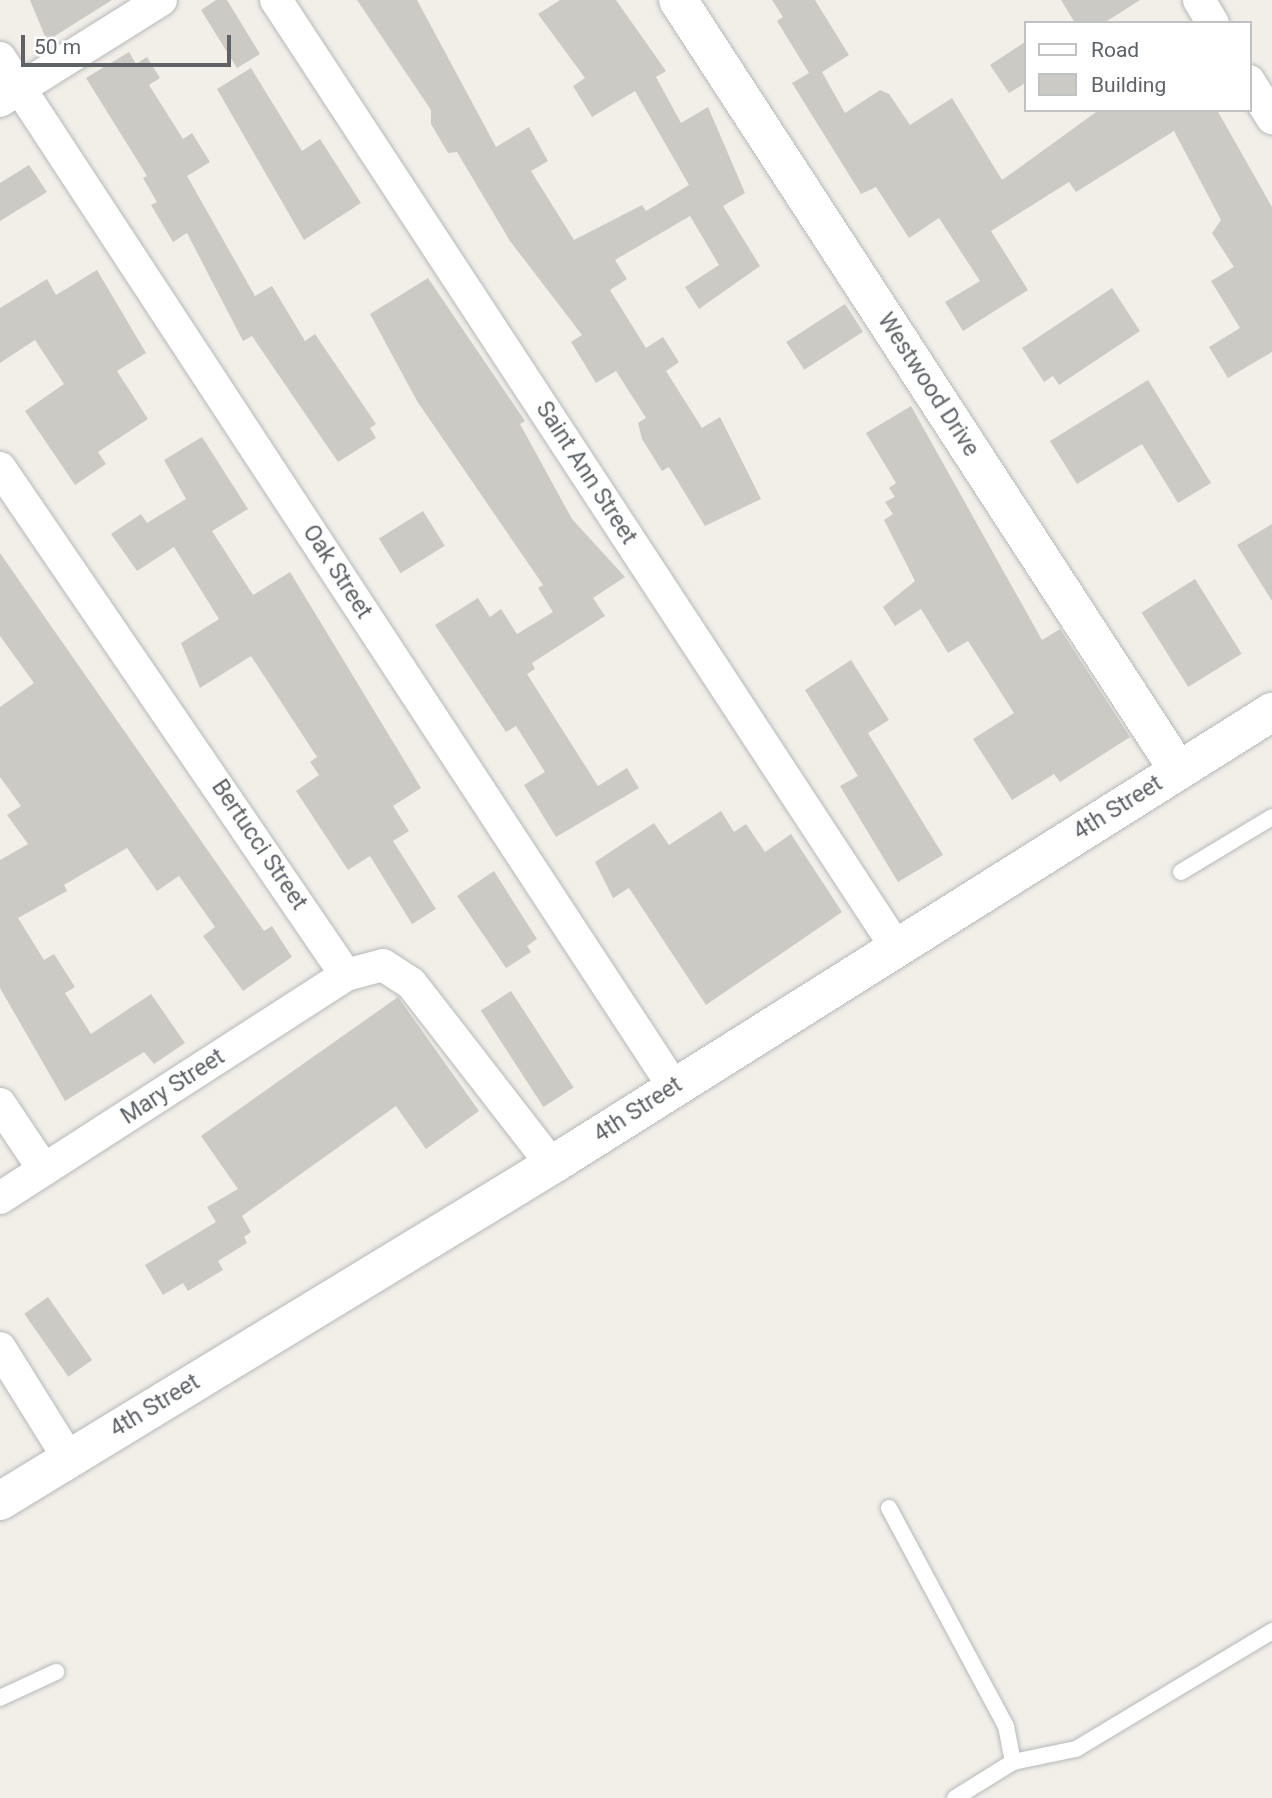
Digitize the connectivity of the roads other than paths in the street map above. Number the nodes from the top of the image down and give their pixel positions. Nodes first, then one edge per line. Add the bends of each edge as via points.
1 (160, 0) edge
2 (276, 0) edge
3 (678, 0) edge
4 (1199, 0) edge
5 (1212, 21) edge
6 (0, 58) edge
7 (1251, 84) edge
8 (10, 95) edge
9 (1272, 118) edge
10 (0, 468) edge
11 (1272, 712) edge
12 (1178, 770) junction
13 (1272, 817) edge
14 (1181, 872) dead end
15 (896, 947) junction
16 (346, 975) junction
17 (674, 1087) junction
18 (0, 1104) edge
19 (552, 1165) junction
20 (44, 1170) junction
21 (0, 1199) edge
22 (0, 1348) edge
23 (69, 1459) junction
24 (0, 1501) edge
25 (890, 1508) dead end
26 (1272, 1631) edge
27 (56, 1672) dead end
28 (0, 1698) edge
29 (1013, 1762) junction
30 (955, 1798) edge

1 - 8 street
2 - 15 street, Saint Ann Street
3 - 12 main road, Westwood Drive
4 - 5 street
6 - 8 street, Oak Street
7 - 9 street
8 - 17 street, Oak Street
10 - 16 street, Bertucci Street
11 - 12 main road, 4th Street
12 - 15 main road, 4th Street
13 - 14 lane
15 - 17 main road, 4th Street
16 - 19 street via 383,965 411,983
16 - 20 street, Mary Street
17 - 19 main road, 4th Street
18 - 20 street
19 - 23 main road, 4th Street
20 - 21 street, Mary Street
22 - 23 street
23 - 24 main road, 4th Street
25 - 29 lane via 1006,1726
26 - 29 lane via 1076,1749
27 - 28 lane
29 - 30 lane

